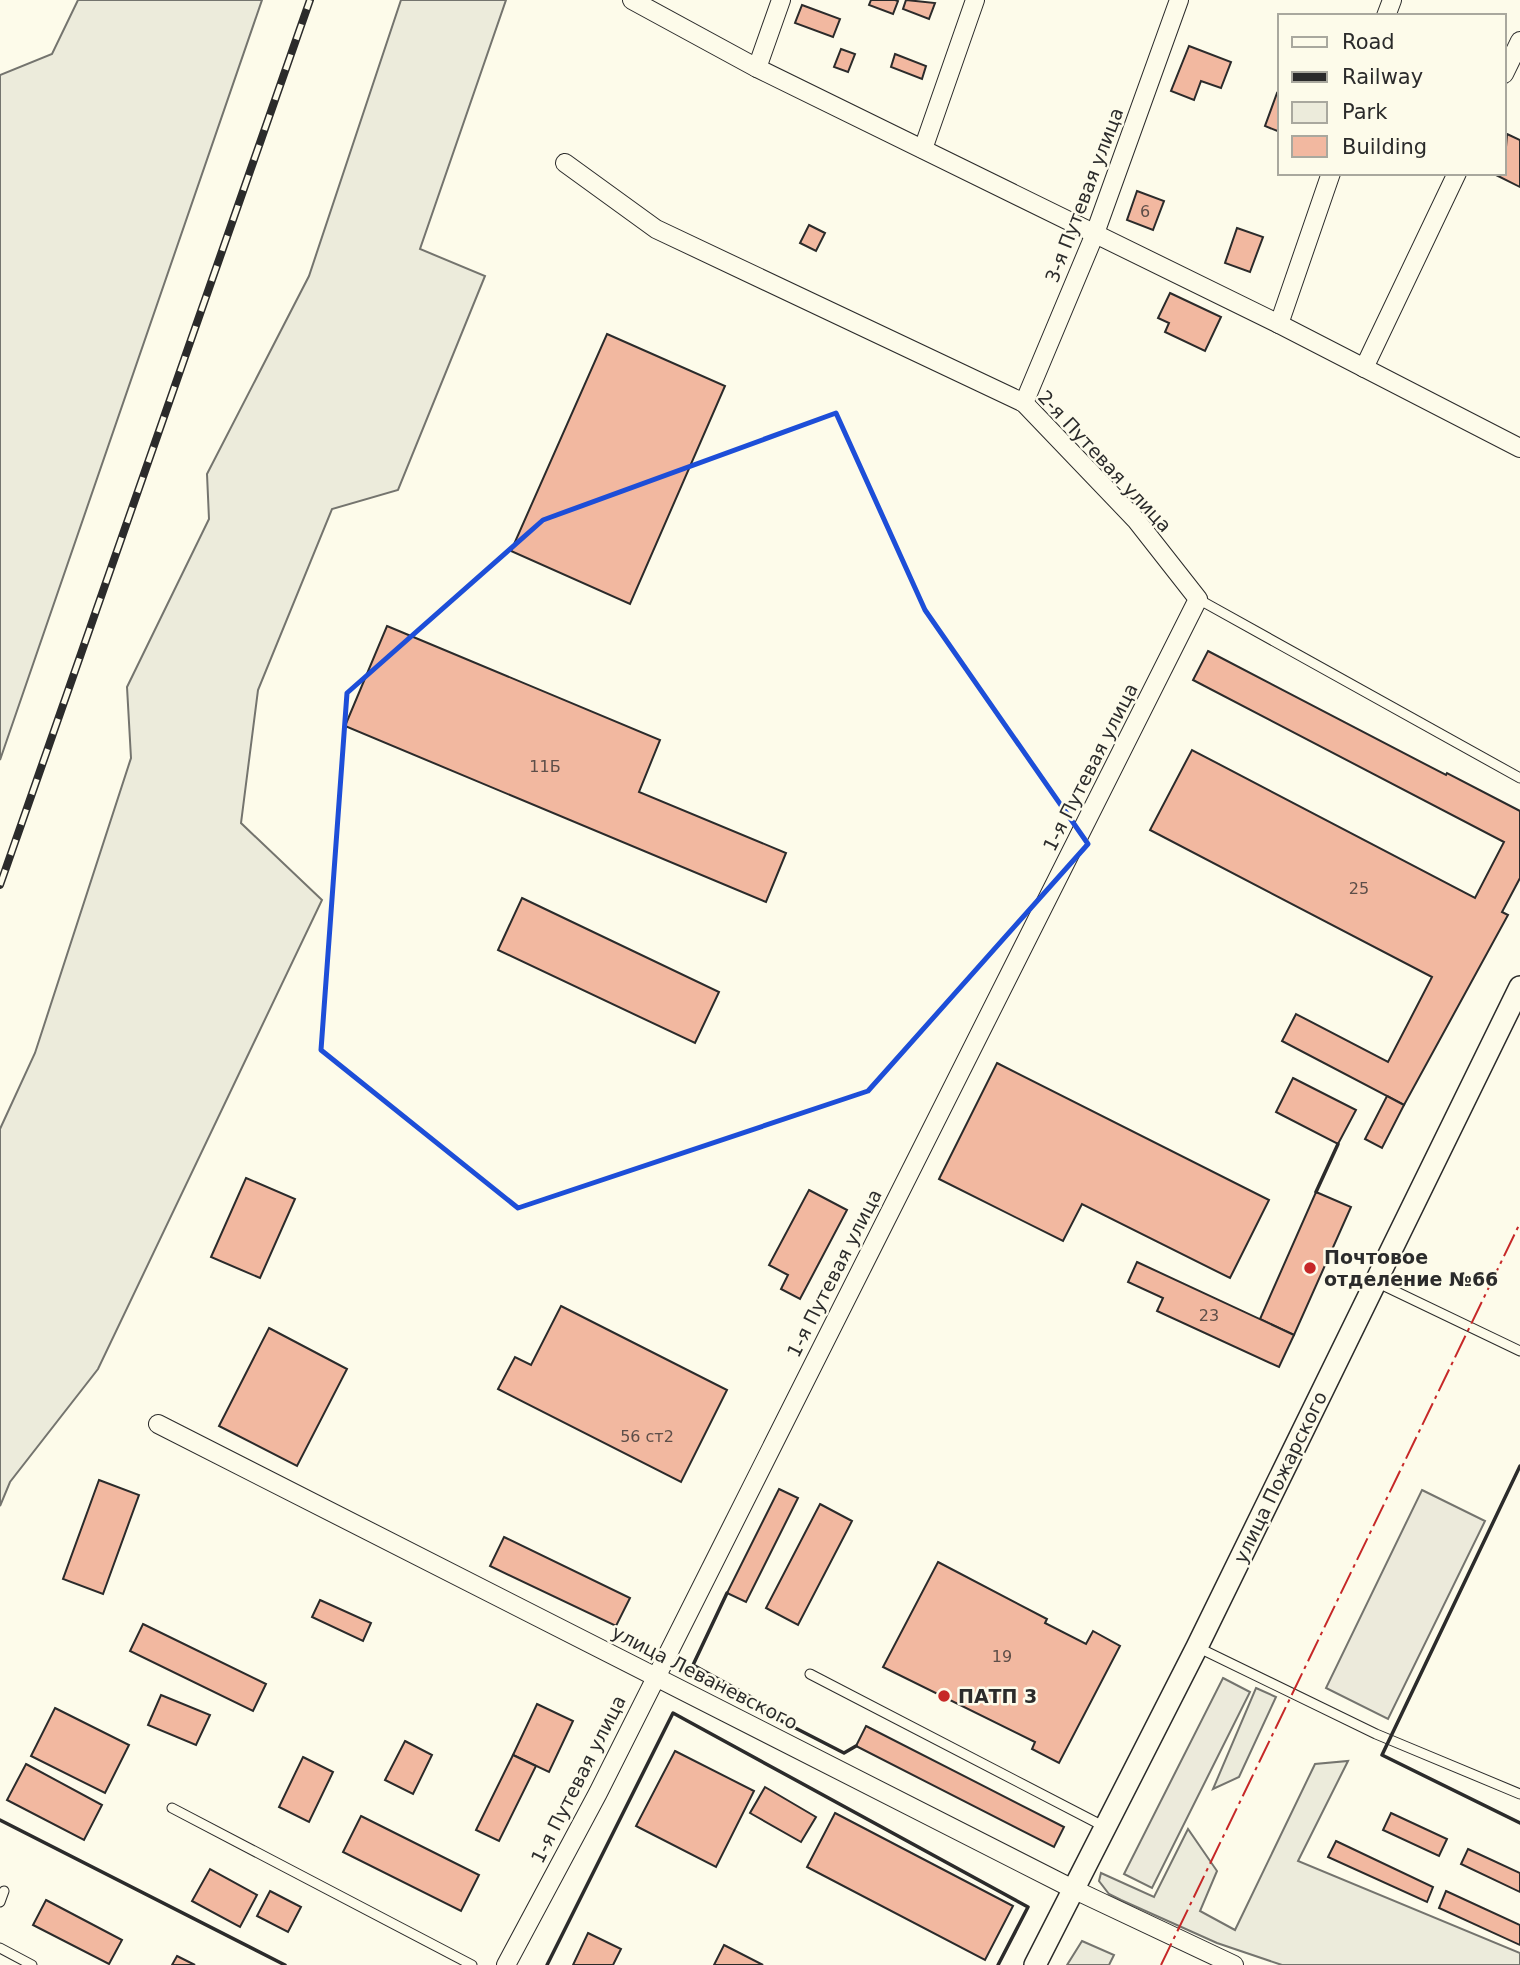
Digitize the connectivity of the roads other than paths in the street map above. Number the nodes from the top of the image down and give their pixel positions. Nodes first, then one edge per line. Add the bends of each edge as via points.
1 (632, 0) edge
2 (781, 0) edge
3 (975, 0) edge
4 (1179, 0) edge
5 (1520, 41) edge
6 (757, 68) junction
7 (1506, 70) edge
8 (923, 149) junction
9 (565, 163) dead end
10 (1330, 175) edge
11 (1456, 175) edge
12 (1094, 236) junction
13 (1279, 324) junction
14 (1364, 368) junction
15 (1024, 403) junction
16 (1520, 448) edge
17 (1198, 599) junction
18 (1520, 778) edge
19 (1520, 986) edge
20 (1376, 1282) junction
21 (1520, 1351) edge
22 (158, 1424) dead end
23 (1197, 1647) junction
24 (810, 1674) dead end
25 (654, 1675) junction
26 (1520, 1794) edge
27 (172, 1808) dead end
28 (1105, 1827) junction
29 (1073, 1889) junction
30 (4, 1891) dead end
31 (0, 1902) edge
32 (0, 1948) edge
33 (1204, 1959) edge
34 (32, 1965) edge
35 (472, 1965) edge
36 (506, 1965) edge
37 (1035, 1965) edge
38 (1234, 1965) edge

1 - 6 street
2 - 6 street
3 - 8 street
4 - 12 street, 3-я Путевая улица
5 - 7 street
6 - 8 street
8 - 12 street
9 - 15 street, 2-я Путевая улица via 656,229
10 - 13 street
11 - 14 street
12 - 13 street
12 - 15 street, 3-я Путевая улица
13 - 14 street
14 - 16 street
15 - 17 street, 2-я Путевая улица via 1136,520
17 - 18 lane, 2-я Путевая улица
17 - 25 street, 1-я Путевая улица
19 - 20 street, улица Пожарского
20 - 21 lane
20 - 23 street, улица Пожарского
22 - 25 street, улица Леваневского
23 - 26 lane via 1376,1734
23 - 28 street, улица Пожарского
24 - 28 lane
25 - 29 street, улица Леваневского
25 - 36 street, 1-я Путевая улица via 598,1793
27 - 35 lane
28 - 29 street, улица Пожарского
29 - 33 street, улица Леваневского
29 - 37 street, улица Пожарского
30 - 31 lane
32 - 34 lane
33 - 38 street, улица Леваневского

